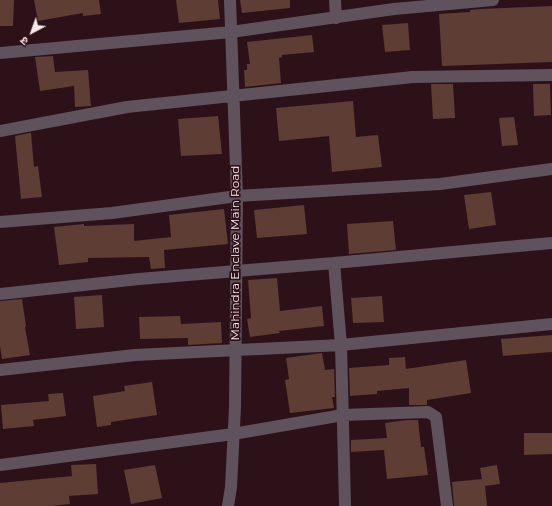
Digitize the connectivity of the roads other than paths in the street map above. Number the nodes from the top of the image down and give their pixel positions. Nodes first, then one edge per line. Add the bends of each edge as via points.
1 (230, 0) edge
2 (335, 0) edge
3 (493, 0) edge
4 (336, 18) junction
5 (231, 32) junction
6 (0, 53) edge
7 (552, 74) edge
8 (233, 97) junction
9 (0, 131) edge
10 (552, 169) edge
11 (237, 196) junction
12 (0, 222) edge
13 (552, 244) edge
14 (334, 263) junction
15 (236, 270) junction
16 (0, 294) edge
17 (552, 324) edge
18 (341, 345) junction
19 (235, 350) junction
20 (0, 370) edge
21 (343, 415) junction
22 (233, 434) junction
23 (0, 465) edge
24 (345, 505) edge
25 (228, 506) edge
26 (447, 506) edge

1 - 5 street, Mahindra Enclave Main Road
2 - 4 street
3 - 4 street via 394,9
4 - 5 street
5 - 6 street
5 - 8 street, Mahindra Enclave Main Road
7 - 8 street via 413,76
8 - 9 street via 127,107
8 - 11 street, Mahindra Enclave Main Road
10 - 11 street via 440,184
11 - 12 street via 112,213
11 - 15 street, Mahindra Enclave Main Road
13 - 14 street
14 - 15 street
14 - 18 street
15 - 16 street
15 - 19 street, Mahindra Enclave Main Road
17 - 18 street
18 - 19 street
18 - 21 street
19 - 20 street via 135,355
19 - 22 street, Mahindra Enclave Main Road
21 - 22 street
21 - 24 street
21 - 26 street via 428,412 436,417
22 - 23 street
22 - 25 street, Mahindra Enclave Main Road

